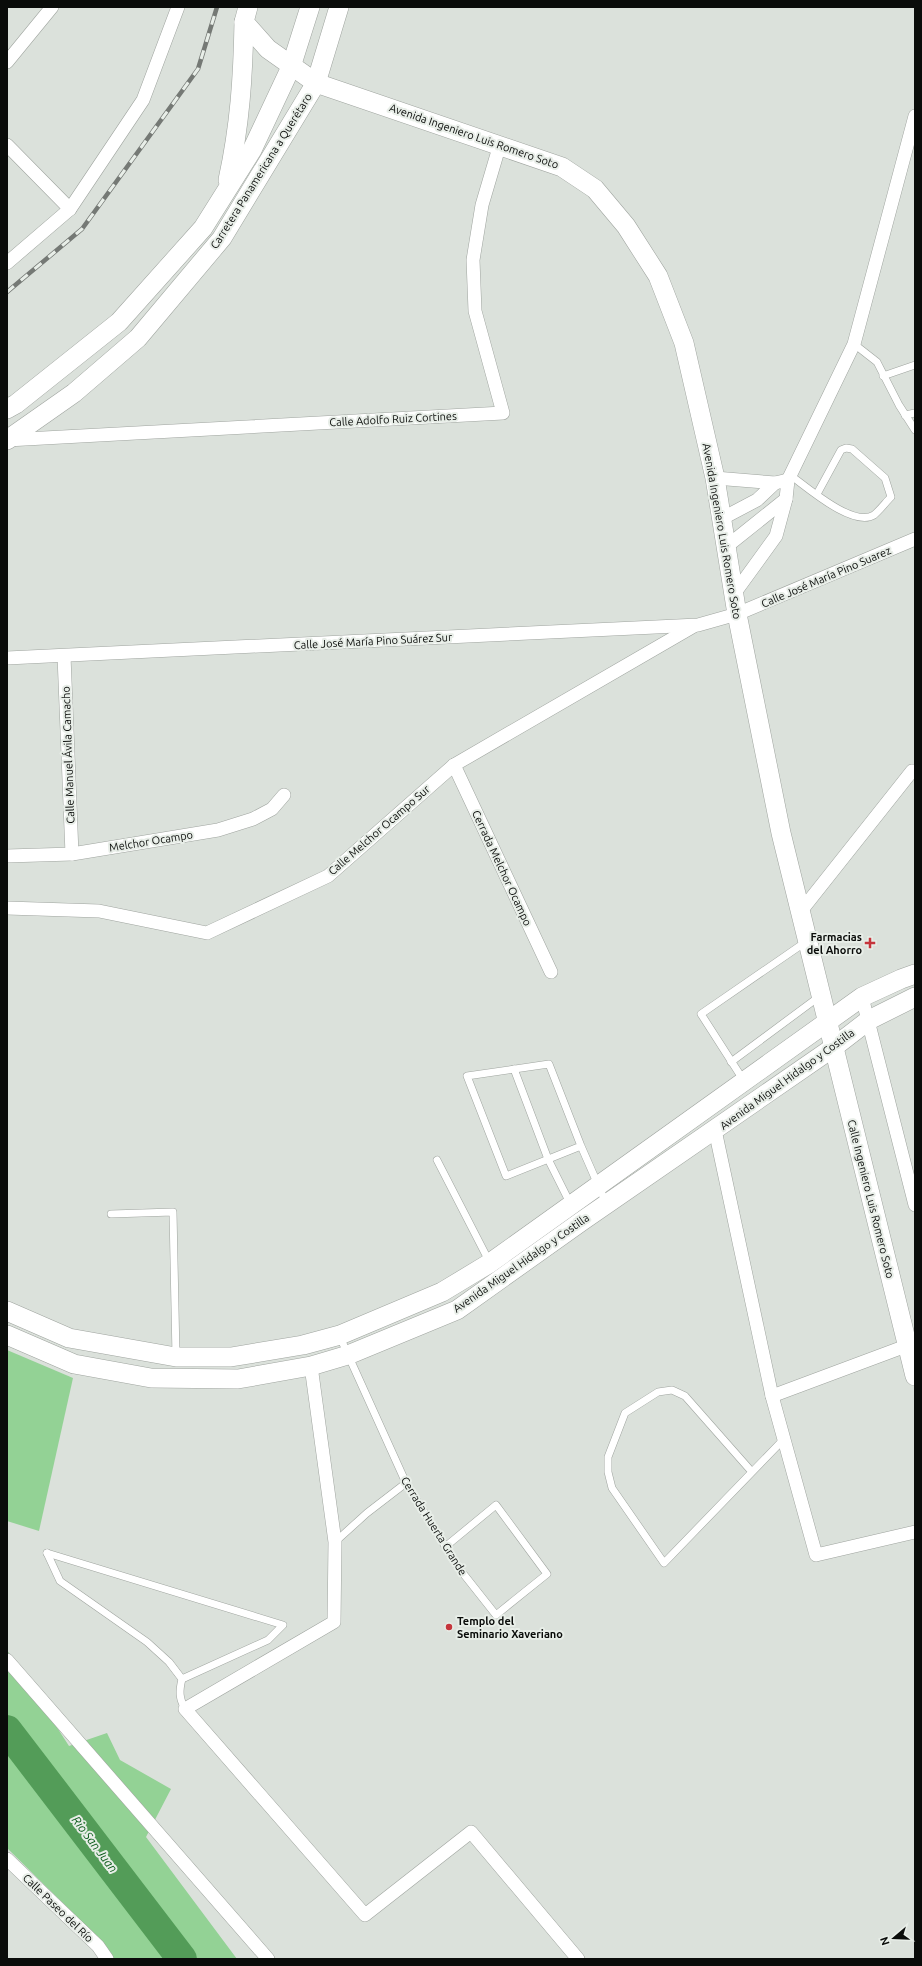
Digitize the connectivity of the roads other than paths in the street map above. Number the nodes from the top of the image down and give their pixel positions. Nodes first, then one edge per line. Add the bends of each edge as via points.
1 (52, 7) edge
2 (178, 7) edge
3 (310, 7) edge
4 (339, 7) edge
5 (246, 15) edge
6 (7, 62) edge
7 (291, 66) junction
8 (316, 83) junction
9 (915, 116) edge
10 (500, 144) junction
11 (7, 145) edge
12 (225, 195) junction
13 (70, 209) junction
14 (7, 262) edge
15 (854, 344) junction
16 (915, 365) edge
17 (883, 376) junction
18 (7, 409) edge
19 (915, 413) edge
20 (905, 415) junction
21 (915, 430) edge
22 (7, 440) edge
23 (715, 478) junction
24 (789, 478) junction
25 (775, 483) junction
26 (817, 494) junction
27 (786, 499) junction
28 (721, 519) junction
29 (915, 539) edge
30 (726, 547) junction
31 (734, 594) junction
32 (737, 614) junction
33 (698, 625) junction
34 (64, 656) junction
35 (7, 658) edge
36 (454, 764) junction
37 (912, 771) dead end
38 (284, 795) dead end
39 (72, 854) junction
40 (7, 856) edge
41 (7, 908) edge
42 (801, 911) junction
43 (808, 940) junction
44 (551, 972) dead end
45 (915, 974) edge
46 (822, 995) junction
47 (862, 997) junction
48 (915, 998) edge
49 (869, 1020) junction
50 (829, 1022) junction
51 (834, 1047) junction
52 (731, 1062) junction
53 (514, 1069) junction
54 (744, 1081) junction
55 (715, 1130) junction
56 (581, 1146) junction
57 (548, 1159) junction
58 (437, 1160) dead end
59 (598, 1185) junction
60 (607, 1204) junction
61 (571, 1205) junction
62 (915, 1205) edge
63 (111, 1214) dead end
64 (490, 1263) junction
65 (7, 1312) edge
66 (7, 1335) edge
67 (340, 1335) junction
68 (906, 1346) junction
69 (348, 1355) junction
70 (176, 1357) junction
71 (311, 1366) junction
72 (915, 1376) edge
73 (772, 1396) junction
74 (783, 1440) junction
75 (752, 1472) junction
76 (406, 1483) junction
77 (915, 1532) edge
78 (335, 1542) junction
79 (445, 1548) junction
80 (7, 1660) edge
81 (182, 1679) junction
82 (185, 1709) junction
83 (7, 1859) edge
84 (106, 1959) edge
85 (268, 1959) edge
86 (578, 1959) edge

1 - 6 street
2 - 13 street via 143,100
3 - 7 street, Carretera Panamericana a Querétaro
4 - 8 street, Carretera Panamericana a Querétaro
5 - 7 street, Avenida Ingeniero Luis Romero Soto via 268,49
5 - 12 street via 237,140
7 - 8 street, Avenida Ingeniero Luis Romero Soto
7 - 12 street, Carretera Panamericana a Querétaro via 252,150
8 - 10 street, Avenida Ingeniero Luis Romero Soto
8 - 22 street, Carretera Panamericana a Querétaro via 222,238 138,338 74,393
9 - 15 street
10 - 22 street, Calle Adolfo Ruiz Cortines via 482,205 473,260 475,311 503,413
10 - 23 street, Avenida Ingeniero Luis Romero Soto via 562,166 596,189 626,226 658,276 684,342
11 - 13 street
12 - 18 street, Carretera Panamericana a Querétaro via 203,228 119,322
13 - 14 street
15 - 17 lane via 877,362
15 - 24 street
16 - 17 lane
17 - 20 lane
19 - 20 lane
20 - 21 lane
23 - 25 street
23 - 28 street, Avenida Ingeniero Luis Romero Soto
24 - 25 street
24 - 26 lane
24 - 27 street
25 - 28 street via 757,500
26 - 26 lane via 843,513 862,519 873,515 891,497 885,478 852,449 846,448 841,450
27 - 30 street
27 - 31 street via 776,536
28 - 30 street, Avenida Ingeniero Luis Romero Soto
29 - 32 street, Calle José María Pino Suarez
30 - 31 street, Avenida Ingeniero Luis Romero Soto
31 - 32 street, Avenida Ingeniero Luis Romero Soto
32 - 33 street, Calle José María Pino Suárez Sur
32 - 42 street, Avenida Ingeniero Luis Romero Soto via 781,833
33 - 34 street, Calle José María Pino Suárez Sur
33 - 36 street, Calle Melchor Ocampo Sur
34 - 35 street, Calle José María Pino Suárez Sur
34 - 39 street, Calle Manuel Ávila Camacho
36 - 41 street, Calle Melchor Ocampo Sur via 328,876 207,932 99,911
36 - 44 street, Cerrada Melchor Ocampo
37 - 42 street
38 - 39 street, Melchor Ocampo via 272,809 253,819 218,830
39 - 40 street, Melchor Ocampo
42 - 43 street, Avenida Ingeniero Luis Romero Soto
43 - 46 street, Avenida Ingeniero Luis Romero Soto
43 - 52 lane via 702,1014
45 - 47 street, Avenida Miguel Hidalgo y Costilla
46 - 50 street, Avenida Ingeniero Luis Romero Soto
46 - 52 lane
47 - 49 street
47 - 50 street, Avenida Miguel Hidalgo y Costilla
48 - 49 street, Avenida Miguel Hidalgo y Costilla
49 - 51 street, Avenida Miguel Hidalgo y Costilla
49 - 62 street
50 - 51 street, Calle Ingeniero Luis Romero Soto
50 - 54 street, Avenida Miguel Hidalgo y Costilla
51 - 55 street, Avenida Miguel Hidalgo y Costilla
51 - 68 street, Calle Ingeniero Luis Romero Soto
52 - 54 lane
53 - 56 lane via 549,1064
53 - 57 lane
53 - 57 lane via 467,1076 506,1176
54 - 59 street, Avenida Miguel Hidalgo y Costilla
55 - 60 street, Avenida Miguel Hidalgo y Costilla
55 - 73 street
56 - 57 lane
56 - 59 lane
57 - 61 lane
58 - 64 lane
59 - 60 lane
59 - 61 street, Avenida Miguel Hidalgo y Costilla
60 - 69 street, Avenida Miguel Hidalgo y Costilla via 457,1310
61 - 64 street, Avenida Miguel Hidalgo y Costilla
63 - 70 lane via 174,1212
64 - 67 street, Avenida Miguel Hidalgo y Costilla via 442,1292
65 - 70 street, Avenida Miguel Hidalgo y Costilla via 69,1338
66 - 71 street, Avenida Miguel Hidalgo y Costilla via 74,1364 151,1378 238,1378
67 - 69 lane, Cerrada Huerta Grande
67 - 70 street, Avenida Miguel Hidalgo y Costilla via 303,1345 231,1357
68 - 72 street, Calle Ingeniero Luis Romero Soto
68 - 73 street
69 - 71 street, Avenida Miguel Hidalgo y Costilla
69 - 76 lane, Cerrada Huerta Grande
71 - 78 street
73 - 74 street
74 - 75 lane
74 - 77 street via 816,1555
75 - 75 lane via 664,1563 612,1488 608,1457 625,1413 658,1392 672,1390 685,1396
76 - 78 lane
76 - 79 lane, Cerrada Huerta Grande
78 - 82 street via 334,1622
79 - 79 lane, Cerrada Huerta Grande via 496,1505 547,1574 496,1616
80 - 85 street
81 - 81 lane via 169,1662 147,1642 60,1580 47,1552 283,1625 268,1640
81 - 82 lane via 180,1700
82 - 86 street via 366,1914 471,1832
83 - 84 street, Calle Paseo del Río via 98,1946

